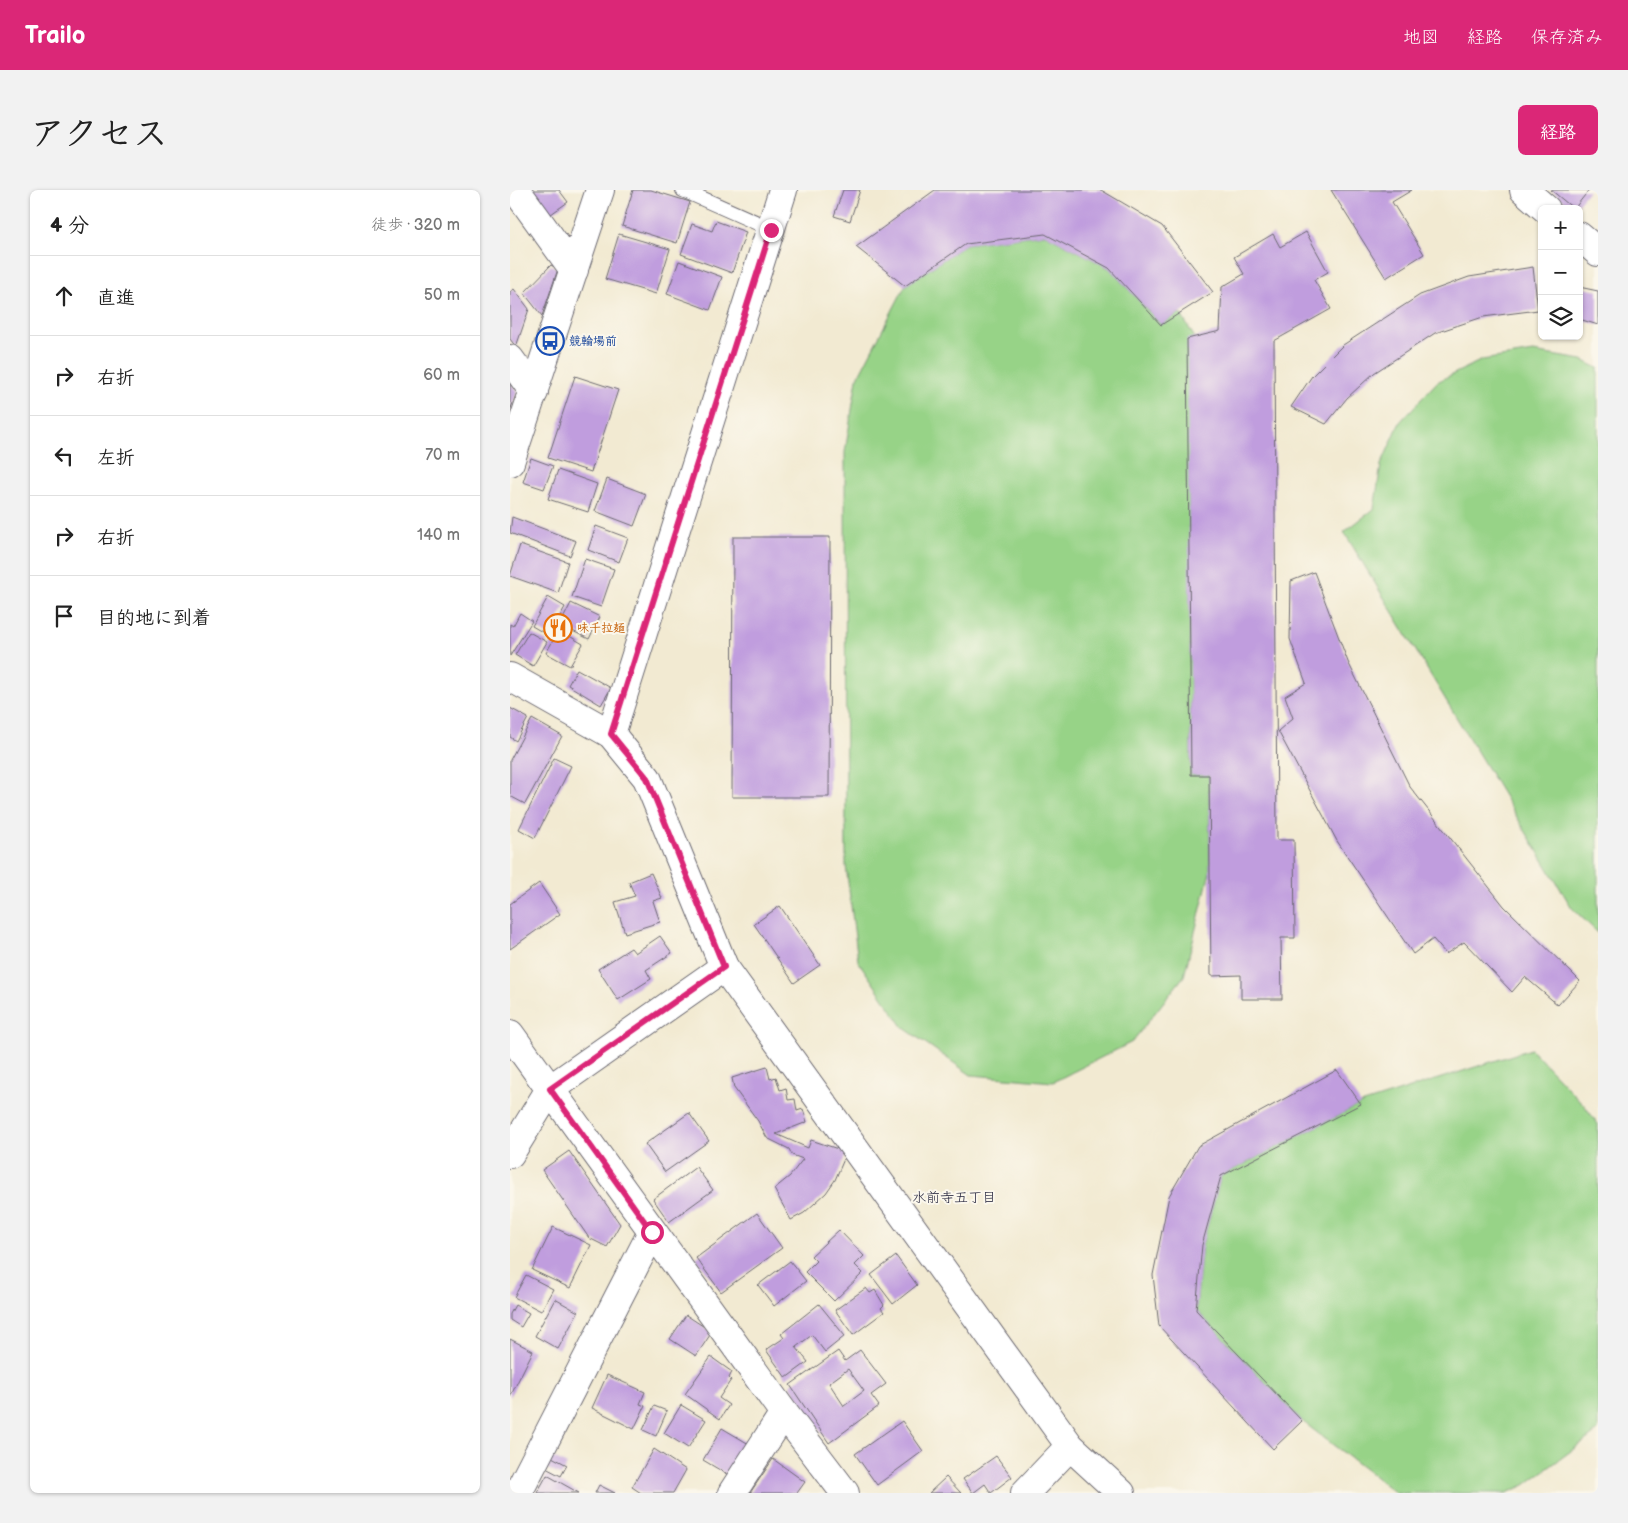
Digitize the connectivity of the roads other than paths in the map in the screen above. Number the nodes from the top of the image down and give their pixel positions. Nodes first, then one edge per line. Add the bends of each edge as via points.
1 (516, 190) edge
2 (600, 190) edge
3 (683, 190) edge
4 (783, 190) edge
5 (1524, 190) edge
6 (1541, 205) edge
7 (771, 230) junction
8 (1583, 239) edge
9 (1598, 252) edge
10 (574, 270) junction
11 (510, 359) edge
12 (534, 392) junction
13 (510, 462) edge
14 (510, 677) edge
15 (611, 734) junction
16 (724, 967) junction
17 (510, 1034) edge
18 (550, 1089) junction
19 (510, 1154) edge
20 (652, 1232) junction
21 (784, 1414) junction
22 (1070, 1446) junction
23 (518, 1493) edge
24 (732, 1493) edge
25 (845, 1493) edge
26 (1025, 1493) edge
27 (1120, 1493) edge

1 - 10 street
2 - 10 street
3 - 7 lane
4 - 7 street
5 - 6 street
7 - 15 street
8 - 9 street
10 - 12 street
11 - 12 street
12 - 13 street
14 - 15 street
15 - 16 street via 647,778
16 - 18 street
16 - 22 street
17 - 18 street
18 - 19 street
18 - 20 street
20 - 21 street
20 - 23 street
21 - 24 street
21 - 25 street
22 - 26 street
22 - 27 street

